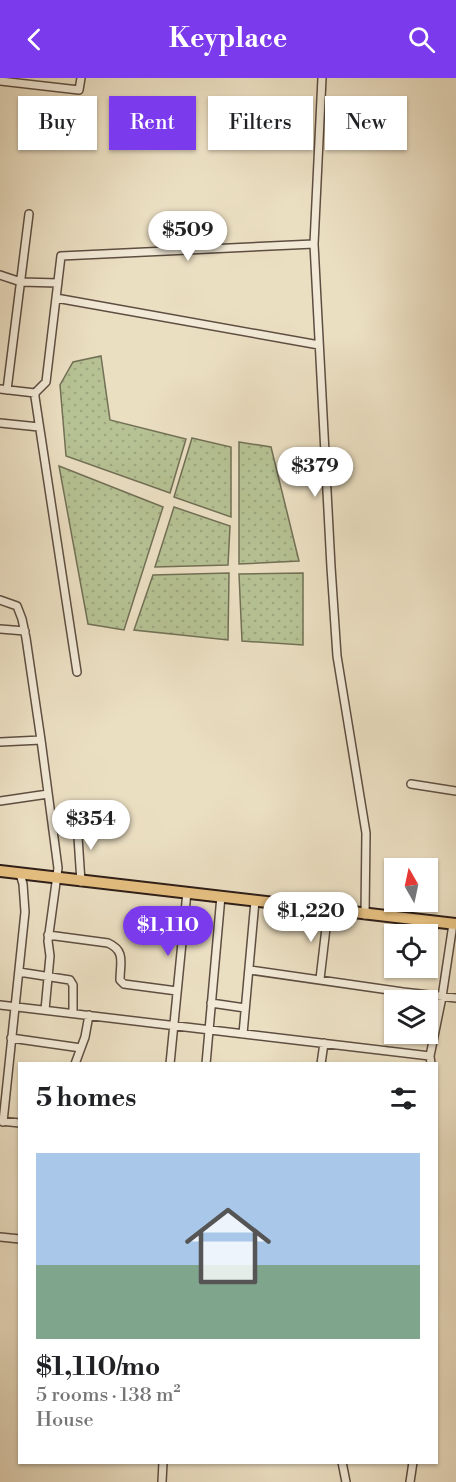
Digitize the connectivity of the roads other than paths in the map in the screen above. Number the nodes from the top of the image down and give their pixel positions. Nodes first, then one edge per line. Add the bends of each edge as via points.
1 (81, 78) edge
2 (322, 78) edge
3 (0, 81) edge
4 (29, 214) dead end
5 (314, 244) junction
6 (0, 276) edge
7 (21, 282) junction
8 (58, 283) junction
9 (56, 298) junction
10 (320, 345) junction
11 (4, 390) edge
12 (35, 393) junction
13 (0, 423) edge
14 (39, 427) junction
15 (0, 600) edge
16 (0, 629) edge
17 (25, 630) junction
18 (77, 672) dead end
19 (41, 740) junction
20 (0, 742) edge
21 (411, 784) dead end
22 (456, 791) edge
23 (48, 794) junction
24 (0, 801) edge
25 (77, 822) dead end
26 (0, 872) edge
27 (20, 874) junction
28 (58, 879) junction
29 (81, 882) junction
30 (187, 892) junction
31 (221, 897) junction
32 (255, 901) junction
33 (328, 911) junction
34 (365, 915) junction
35 (454, 924) edge
36 (48, 935) junction
37 (250, 970) junction
38 (19, 972) junction
39 (49, 976) junction
40 (320, 979) junction
41 (177, 991) junction
42 (442, 997) junction
43 (456, 998) edge
44 (211, 1004) junction
45 (0, 1005) edge
46 (14, 1006) junction
47 (245, 1008) junction
48 (45, 1010) junction
49 (73, 1013) junction
50 (89, 1015) junction
51 (174, 1025) junction
52 (209, 1030) junction
53 (243, 1034) junction
54 (11, 1038) junction
55 (324, 1043) junction
56 (81, 1048) junction
57 (431, 1060) edge
58 (76, 1062) edge
59 (170, 1062) edge
60 (206, 1062) edge
61 (321, 1062) edge
62 (1, 1123) edge
63 (18, 1123) edge
64 (0, 1237) edge
65 (18, 1239) edge
66 (164, 1464) edge
67 (342, 1464) edge
68 (412, 1464) edge
69 (162, 1482) edge
70 (346, 1482) edge
71 (410, 1482) edge

1 - 3 street via 79,90
2 - 5 street
4 - 7 street
5 - 8 street via 61,256
5 - 10 street
6 - 7 street
7 - 8 street
7 - 11 street
8 - 9 street
9 - 10 street
9 - 12 street via 46,382
10 - 34 street via 337,656 366,833
11 - 12 street
12 - 14 street
13 - 14 street
14 - 18 street
15 - 17 street via 16,606
16 - 17 street
17 - 19 street
19 - 20 street
19 - 23 street
21 - 22 street
23 - 24 street
23 - 28 street
25 - 29 street
26 - 27 highway
27 - 28 highway
27 - 38 street via 25,912
28 - 29 highway
28 - 36 street
29 - 30 highway
30 - 31 highway
30 - 41 street
31 - 32 highway
31 - 44 street
32 - 33 highway
32 - 37 street
33 - 34 highway
33 - 40 street
34 - 35 highway
35 - 42 street
36 - 39 street
36 - 41 street via 108,943 120,953 123,984
37 - 40 street
37 - 47 street
38 - 39 street
38 - 46 street
39 - 48 street
39 - 49 street via 70,980
40 - 42 street
41 - 51 street
42 - 43 street
42 - 57 street
44 - 47 street
44 - 52 street
45 - 46 street
46 - 48 street
46 - 54 street
47 - 53 street
48 - 49 street
49 - 50 street
50 - 51 street
50 - 56 street
51 - 52 street
51 - 59 street
52 - 53 street
52 - 60 street
53 - 55 street
54 - 56 street
54 - 62 street
55 - 57 street
55 - 61 street
56 - 58 street
62 - 63 street
64 - 65 street
66 - 69 street
67 - 70 street
68 - 71 street

